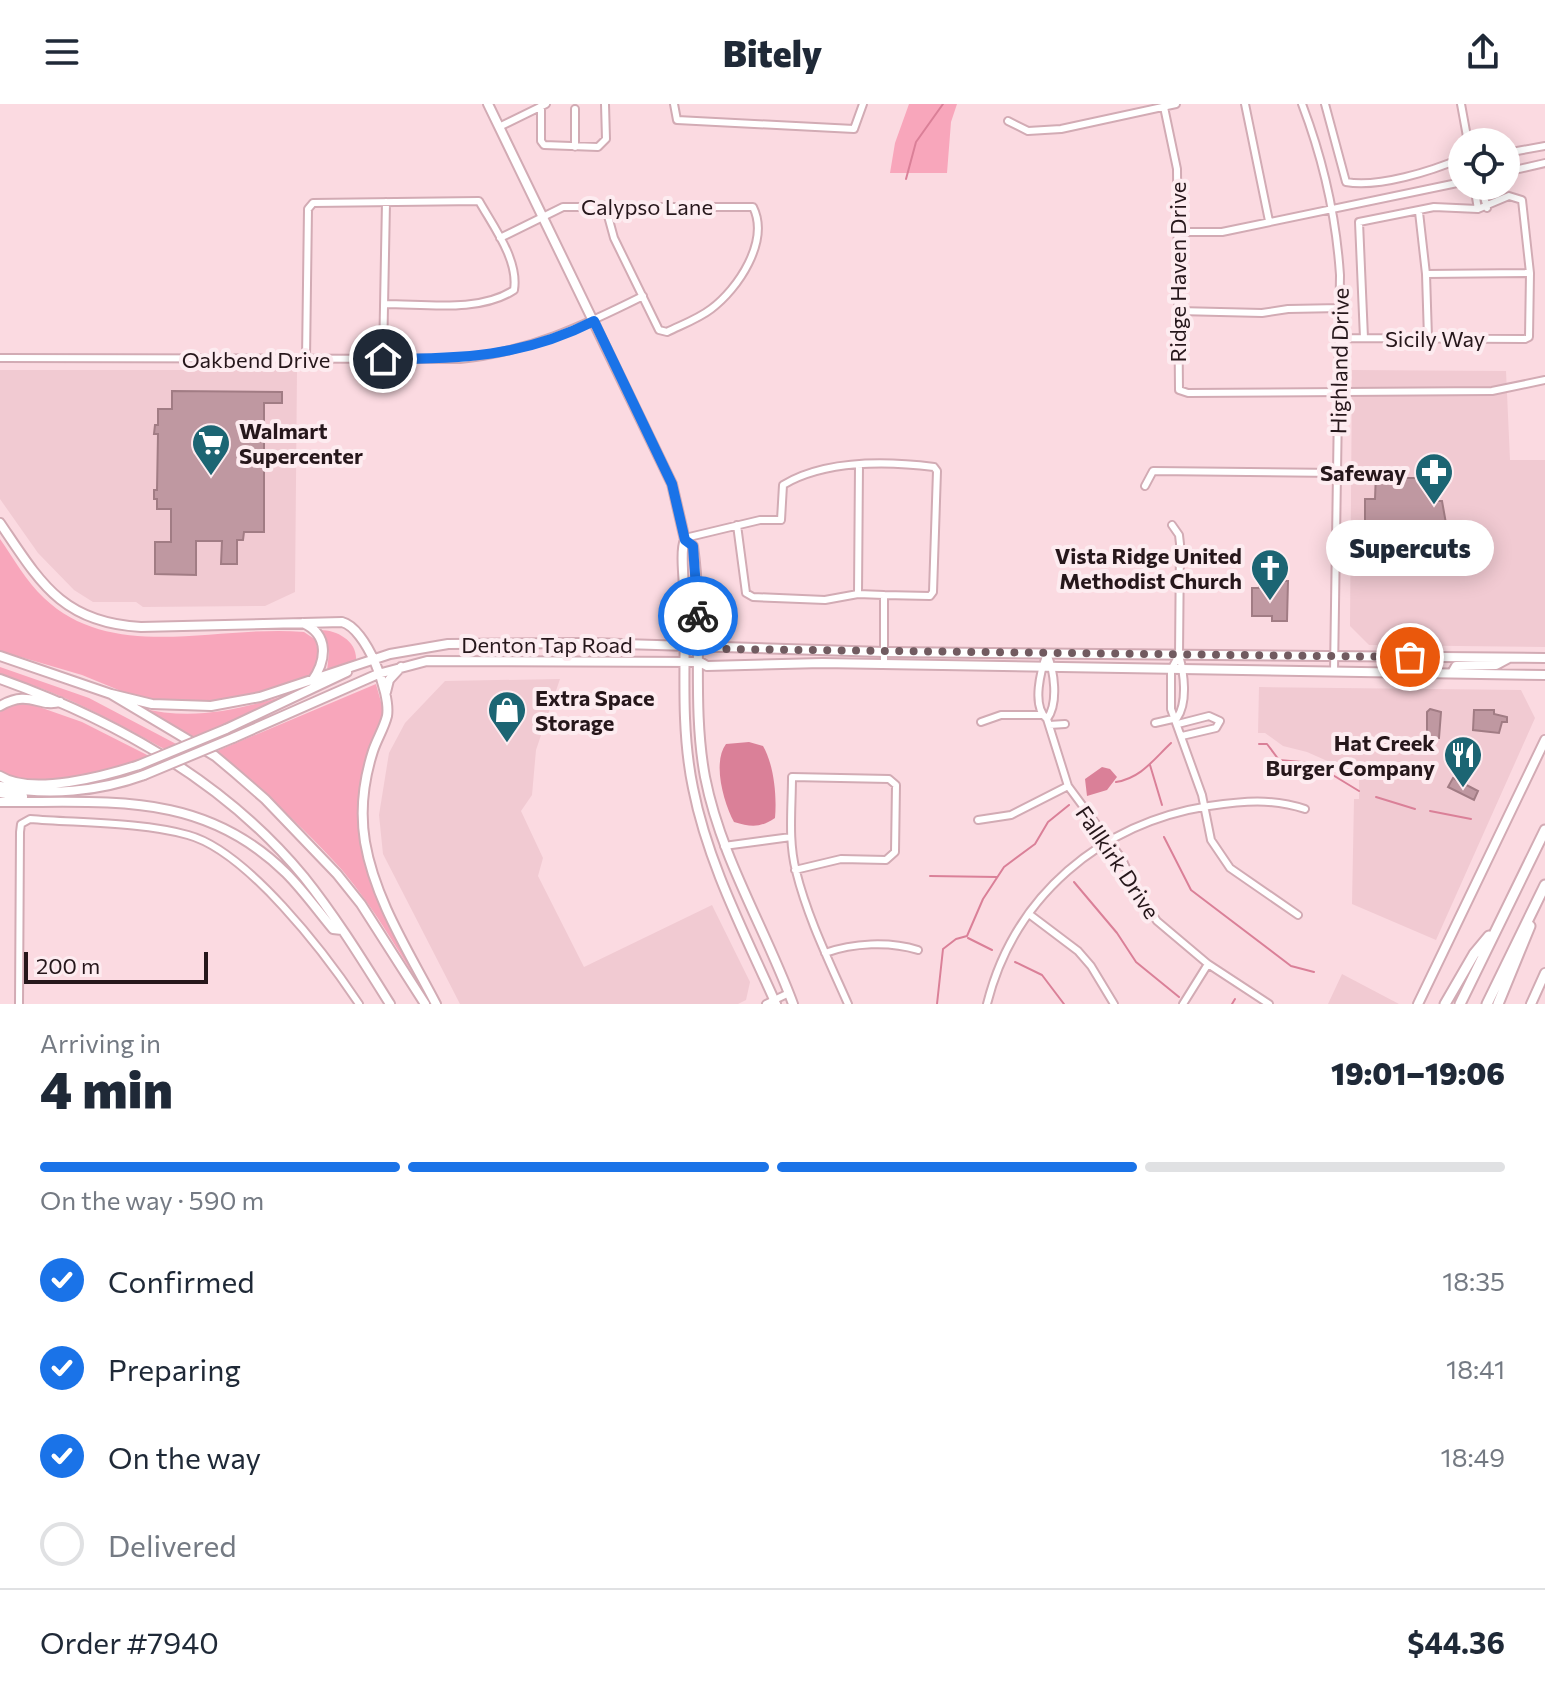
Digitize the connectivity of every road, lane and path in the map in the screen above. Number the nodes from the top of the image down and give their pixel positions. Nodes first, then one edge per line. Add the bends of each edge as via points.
1 (488, 104) edge
2 (605, 104) edge
3 (674, 104) edge
4 (863, 104) edge
5 (1176, 104) edge
6 (1245, 104) edge
7 (1302, 104) edge
8 (1325, 104) edge
9 (1461, 104) edge
10 (544, 105) edge
11 (1164, 107) junction
12 (575, 109) dead end
13 (1008, 121) dead end
14 (499, 127) junction
15 (1465, 128) edge
16 (1545, 146) edge
17 (575, 147) junction
18 (1520, 150) edge
19 (1545, 163) edge
20 (1448, 165) edge
21 (1520, 169) edge
22 (1448, 185) edge
23 (1476, 200) edge
24 (1485, 200) edge
25 (386, 202) junction
26 (605, 205) junction
27 (1332, 208) junction
28 (1487, 208) junction
29 (1478, 209) junction
30 (1419, 212) junction
31 (543, 216) junction
32 (1269, 221) junction
33 (1179, 232) junction
34 (500, 238) junction
35 (1530, 273) junction
36 (1426, 274) junction
37 (643, 296) junction
38 (385, 304) junction
39 (1341, 308) junction
40 (1178, 311) junction
41 (594, 321) junction
42 (1340, 338) junction
43 (1364, 338) junction
44 (1428, 338) junction
45 (0, 358) edge
46 (306, 359) junction
47 (383, 359) junction
48 (1545, 380) edge
49 (1340, 392) junction
50 (859, 465) junction
51 (1338, 473) junction
52 (1145, 486) dead end
53 (0, 523) edge
54 (737, 525) junction
55 (1172, 525) dead end
56 (685, 539) junction
57 (858, 594) junction
58 (884, 595) junction
59 (299, 621) junction
60 (362, 638) junction
61 (556, 643) junction
62 (685, 646) junction
63 (700, 647) junction
64 (884, 652) junction
65 (1047, 653) junction
66 (387, 655) junction
67 (1179, 655) junction
68 (0, 656) edge
69 (1334, 656) junction
70 (1444, 657) junction
71 (1509, 658) junction
72 (1545, 658) edge
73 (373, 660) junction
74 (685, 662) junction
75 (700, 662) junction
76 (554, 663) junction
77 (884, 664) junction
78 (401, 666) junction
79 (1041, 668) junction
80 (351, 669) junction
81 (1054, 669) junction
82 (1171, 670) junction
83 (1183, 670) junction
84 (1334, 672) junction
85 (1384, 672) junction
86 (1452, 673) junction
87 (378, 674) junction
88 (1532, 675) junction
89 (1545, 675) edge
90 (0, 679) edge
91 (311, 682) junction
92 (1545, 683) edge
93 (386, 693) junction
94 (111, 694) junction
95 (62, 702) junction
96 (0, 706) edge
97 (1046, 720) junction
98 (1177, 721) junction
99 (981, 722) dead end
100 (1155, 723) dead end
101 (1065, 724) dead end
102 (1182, 736) junction
103 (1545, 740) edge
104 (0, 776) edge
105 (0, 786) edge
106 (1068, 786) junction
107 (0, 793) edge
108 (0, 802) edge
109 (84, 803) junction
110 (1204, 807) junction
111 (1305, 809) dead end
112 (978, 820) dead end
113 (1545, 830) edge
114 (791, 837) junction
115 (1108, 841) junction
116 (708, 845) junction
117 (724, 846) junction
118 (795, 870) junction
119 (1545, 885) edge
120 (1537, 900) junction
121 (1029, 914) junction
122 (1298, 915) dead end
123 (1498, 926) junction
124 (342, 930) junction
125 (918, 950) dead end
126 (825, 953) junction
127 (1208, 964) junction
128 (1545, 973) edge
129 (789, 993) junction
130 (772, 1003) edge
131 (19, 1004) edge
132 (359, 1004) edge
133 (390, 1004) edge
134 (425, 1004) edge
135 (436, 1004) edge
136 (793, 1004) edge
137 (848, 1004) edge
138 (987, 1004) edge
139 (1114, 1004) edge
140 (1183, 1004) edge
141 (1269, 1004) edge
142 (1418, 1004) edge
143 (1445, 1004) edge
144 (1460, 1004) edge
145 (1487, 1004) edge
146 (1498, 1004) edge
147 (1531, 1004) edge

1 - 14 main road
2 - 17 street via 604,143
3 - 4 street via 677,120 854,129
5 - 11 street
6 - 32 street
7 - 27 street, Highland Drive
8 - 20 street via 1346,182 1360,184
9 - 15 street
10 - 14 street
10 - 17 street via 542,143
11 - 13 street via 1061,129 1028,131
11 - 33 street, Ridge Haven Drive via 1177,169
12 - 17 street
14 - 31 main road
16 - 18 street
19 - 21 street
22 - 27 street
23 - 29 street
24 - 28 street
25 - 34 street via 479,201
25 - 38 street
25 - 46 street via 313,203 308,209
26 - 31 street, Calypso Lane via 563,207
26 - 37 street via 614,238
26 - 37 street, Calypso Lane via 753,207 759,219 749,262 724,299 709,311 667,332 659,330
27 - 32 street
27 - 39 street, Highland Drive
28 - 29 street
28 - 35 street via 1509,196 1522,200
29 - 30 street via 1434,207
30 - 36 street
30 - 43 street via 1359,222
31 - 34 street, Calypso Lane
31 - 41 main road
32 - 33 street via 1222,232
33 - 40 street, Ridge Haven Drive
34 - 38 street via 516,279 514,290 506,295 473,303
35 - 36 street
35 - 44 street, Sicily Way via 1529,337
36 - 44 street
37 - 41 street, Oakbend Drive
38 - 47 street
39 - 40 street
39 - 42 street, Highland Drive
40 - 49 street, Ridge Haven Drive via 1179,390
41 - 47 street, Oakbend Drive via 494,356
41 - 56 main road via 672,484
42 - 43 street, Sicily Way
42 - 49 street, Highland Drive
43 - 44 street, Sicily Way
45 - 46 street, Oakbend Drive
46 - 47 street, Oakbend Drive
48 - 49 street via 1492,391
49 - 51 street, Highland Drive
50 - 54 street via 789,482 783,485 781,520
50 - 57 street
50 - 58 street via 913,464 937,471 933,592
51 - 52 street via 1153,471
51 - 69 street, Highland Drive
53 - 59 main road via 41,582 84,616 141,627
54 - 56 street
54 - 57 street via 746,593 753,597 825,600
55 - 67 street via 1180,544
56 - 62 main road via 680,549 686,586
56 - 63 main road via 693,546
57 - 58 street
58 - 64 street
59 - 60 main road via 342,622
59 - 91 main road via 317,633 325,653
60 - 66 main road
60 - 73 main road
61 - 62 main road, Denton Tap Road
61 - 66 main road, Denton Tap Road via 448,644
61 - 76 main road
62 - 63 main road, Denton Tap Road
62 - 74 main road
63 - 64 main road, Denton Tap Road
63 - 75 main road
64 - 65 main road, Denton Tap Road
64 - 77 street
65 - 67 main road, Denton Tap Road
65 - 79 street, Fallkirk Drive
65 - 81 street, Fallkirk Drive
66 - 73 main road, Denton Tap Road
67 - 69 main road, Denton Tap Road
67 - 82 street
67 - 83 street
68 - 94 main road
69 - 70 main road, Denton Tap Road
69 - 84 street, Highland Drive
70 - 71 main road, Denton Tap Road
70 - 85 main road via 1437,667
71 - 72 main road
71 - 86 main road via 1496,665 1456,666
73 - 80 main road, Denton Tap Road
73 - 87 main road
74 - 75 main road, Denton Tap Road
74 - 76 main road, Denton Tap Road
74 - 116 main road via 685,735
75 - 77 main road, Denton Tap Road
75 - 117 main road via 705,774
76 - 78 main road, Denton Tap Road via 445,660
77 - 79 main road, Denton Tap Road
78 - 87 main road, Denton Tap Road
78 - 93 main road
79 - 81 main road, Denton Tap Road
79 - 97 street, Fallkirk Drive
80 - 91 main road
80 - 104 main road, bridge via 226,729 104,776 53,783 16,783
81 - 82 main road, Denton Tap Road
81 - 97 street, Fallkirk Drive via 1052,708
82 - 83 main road, Denton Tap Road
82 - 98 street via 1171,709
83 - 84 main road, Denton Tap Road
83 - 98 street via 1183,709
84 - 85 main road, Denton Tap Road
85 - 86 main road
86 - 88 main road
87 - 93 main road
87 - 105 main road, Denton Tap Road, bridge via 108,786 54,791
88 - 89 main road
88 - 92 main road
90 - 95 main road
91 - 94 main road via 211,706 163,705
93 - 135 main road via 387,717 367,773 364,839 382,899
94 - 134 main road via 215,756 265,799 345,884
95 - 96 main road via 23,697
95 - 124 main road via 160,753 247,818 303,877
97 - 99 street via 1001,715
97 - 101 street
97 - 106 street, Fallkirk Drive
98 - 100 street
98 - 102 street
98 - 102 street via 1209,716 1220,721 1216,728
102 - 110 street
103 - 142 main road
106 - 112 street via 1011,815
106 - 115 street, Fallkirk Drive
107 - 109 main road
108 - 109 main road
109 - 124 main road via 169,808 218,825 255,847 333,929
110 - 111 street via 1250,800
110 - 115 street via 1150,820
110 - 122 street via 1211,840 1230,868
113 - 123 highway
114 - 117 street
114 - 118 street
114 - 118 street via 792,777 889,779 896,785 895,852 886,860 841,859
115 - 121 street via 1069,867
115 - 127 street, Fallkirk Drive via 1157,921
116 - 117 main road
116 - 130 main road
117 - 129 main road
118 - 126 street
119 - 120 highway
120 - 145 highway
120 - 146 highway
121 - 138 street via 1006,951
121 - 139 street via 1078,951
123 - 143 highway via 1474,954
123 - 144 highway
124 - 133 main road
125 - 126 street via 901,945 844,946
126 - 137 street
127 - 140 street
127 - 141 street, Fallkirk Drive
128 - 147 main road
129 - 130 street
129 - 136 main road
131 - 132 street via 20,832 21,824 30,819 167,831 213,844 255,878

